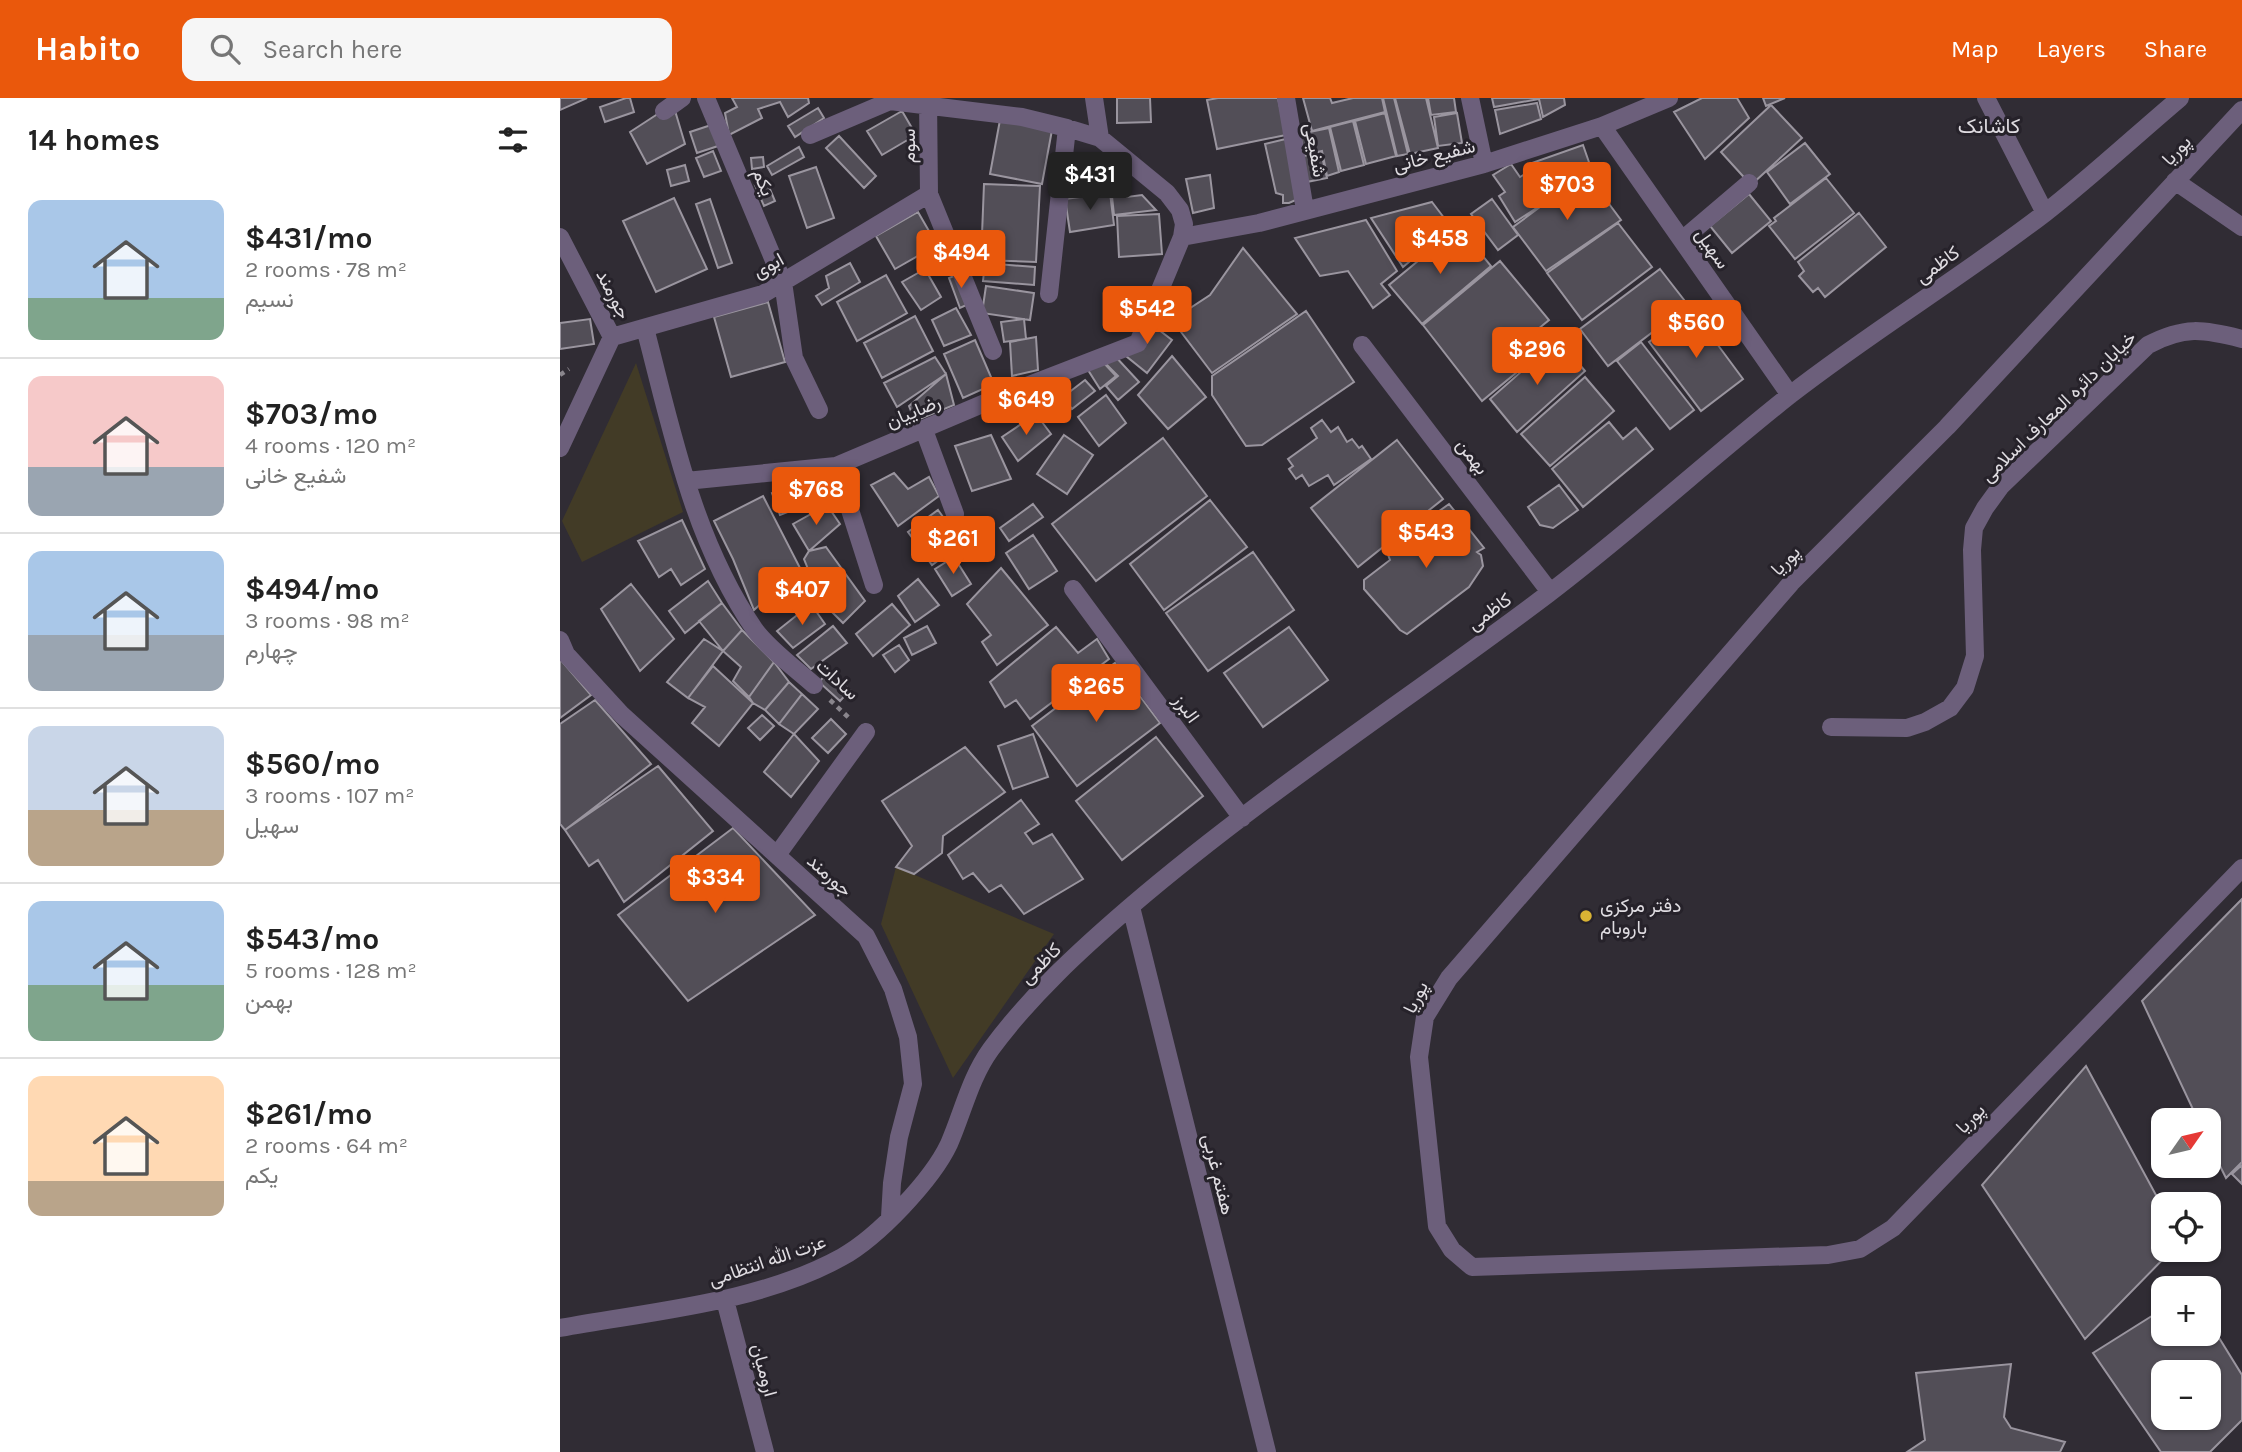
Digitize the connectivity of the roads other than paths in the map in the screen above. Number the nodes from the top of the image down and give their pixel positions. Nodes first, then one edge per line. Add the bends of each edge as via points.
1 (682, 98) edge
2 (706, 98) edge
3 (1094, 98) edge
4 (1286, 98) edge
5 (1470, 98) edge
6 (1669, 98) edge
7 (1986, 98) edge
8 (2180, 98) edge
9 (928, 101) edge
10 (2242, 110) edge
11 (664, 111) dead end
12 (1602, 126) junction
13 (1066, 128) junction
14 (810, 135) dead end
15 (1100, 138) junction
16 (1484, 164) junction
17 (2175, 181) junction
18 (1749, 183) dead end
19 (929, 194) junction
20 (1305, 210) junction
21 (2045, 213) junction
22 (2242, 227) edge
23 (560, 237) edge
24 (1182, 237) junction
25 (1682, 240) junction
26 (783, 282) junction
27 (1049, 294) dead end
28 (645, 328) junction
29 (612, 337) junction
30 (2242, 339) edge
31 (1362, 345) dead end
32 (993, 351) dead end
33 (1790, 395) junction
34 (819, 410) dead end
35 (924, 430) junction
36 (560, 448) edge
37 (836, 466) junction
38 (685, 481) junction
39 (955, 514) dead end
40 (874, 585) dead end
41 (1073, 589) dead end
42 (1550, 592) junction
43 (560, 640) edge
44 (814, 685) road end
45 (1831, 727) dead end
46 (866, 732) road end
47 (1241, 818) junction
48 (777, 855) junction
49 (2242, 868) edge
50 (1130, 907) junction
51 (890, 1217) junction
52 (725, 1300) junction
53 (560, 1328) edge
54 (765, 1452) edge
55 (1267, 1452) edge

1 - 11 street
2 - 26 street, یکم
3 - 15 street
4 - 20 street, شفیعی
5 - 16 street
6 - 12 street, شفیع خانی
7 - 21 street
8 - 21 street, کاظمی
9 - 13 street
9 - 14 street via 890,101
9 - 19 street, سوم
10 - 17 street, پوریا
12 - 16 street, شفیع خانی
12 - 25 street, سهیل
13 - 15 street
13 - 27 street
15 - 24 street via 1167,193 1180,210
16 - 20 street, شفیع خانی
17 - 22 street
17 - 49 street, پوریا via 1947,427 1791,583 1449,978 1425,1017 1419,1057 1437,1226 1452,1250 1472,1267 1828,1255 1860,1249 1893,1228
18 - 25 street
19 - 26 street, ابوی
19 - 32 street
20 - 24 street, شفیع خانی
21 - 33 street, کاظمی
23 - 29 street, جورمند
24 - 35 street, رضاییان via 1138,343
25 - 33 street, سهیل
26 - 28 street, ابوی via 763,294
26 - 34 street, یکم via 794,358
28 - 29 street, ابوی
28 - 38 street, سادات
29 - 36 street, جورمند
30 - 45 street, خیابان دائره المعارف اسلامی via 2208,330 2171,333 2148,345 2001,486 1974,528 1975,656 1965,688 1950,708 1907,727
31 - 42 street, بهمن
33 - 42 street, کاظمی
35 - 37 street, رضاییان
35 - 39 street
37 - 38 street, رضاییان
37 - 40 street
38 - 44 street, سادات via 713,555 756,631
41 - 47 street, البرز
42 - 47 street, کاظمی
43 - 48 street, جورمند via 566,654 622,715
46 - 48 street
47 - 50 street, کاظمی
48 - 51 street, جورمند via 866,936 893,989 908,1037 913,1084 895,1160
50 - 51 street, کاظمی via 1052,979 993,1046 938,1164
50 - 55 street, هفتم غربی
51 - 52 street, عزت الله انتظامی via 845,1256
52 - 53 street, عزت الله انتظامی
52 - 54 street, ارومیان

